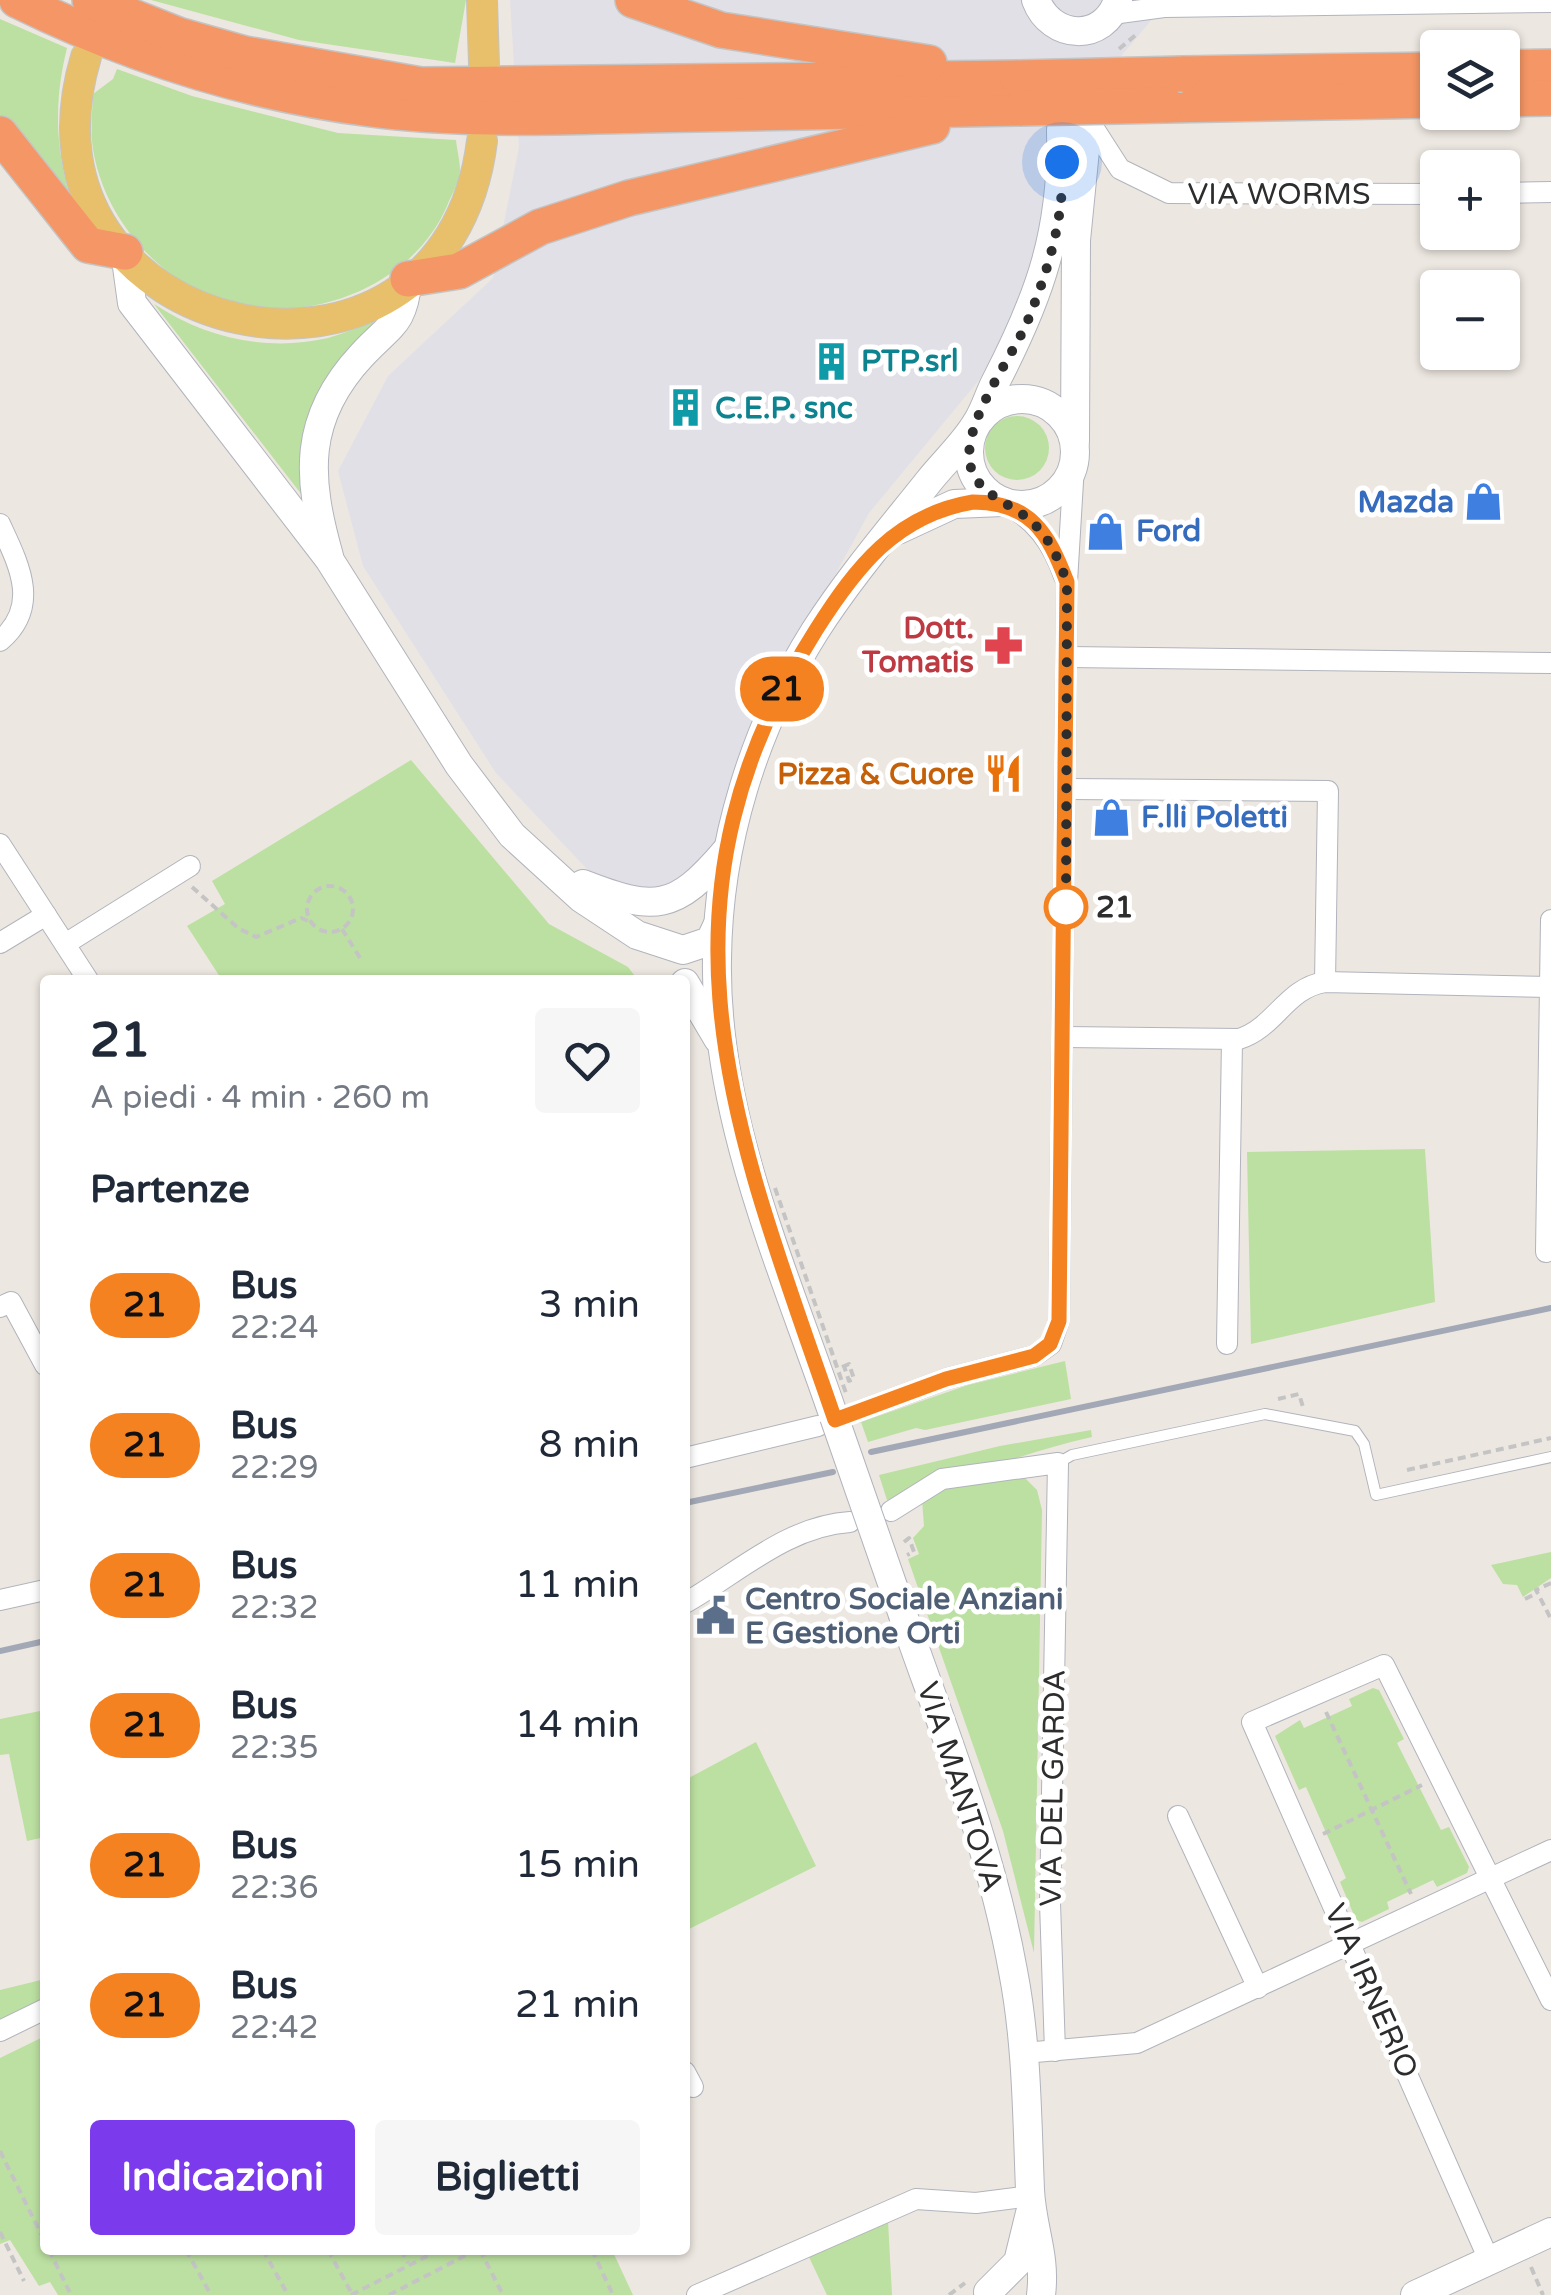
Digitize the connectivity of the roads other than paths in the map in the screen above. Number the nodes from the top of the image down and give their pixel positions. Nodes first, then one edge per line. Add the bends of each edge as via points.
1 (17, 0) edge
2 (90, 0) edge
3 (482, 0) edge
4 (632, 0) edge
5 (1551, 2) edge
6 (1156, 4) edge
7 (1115, 7) edge
8 (1041, 9) edge
9 (1098, 53) dead end
10 (1057, 54) dead end
11 (86, 57) dead end
12 (484, 64) dead end
13 (1551, 67) edge
14 (1520, 68) edge
15 (1420, 71) edge
16 (1174, 90) junction
17 (1020, 93) junction
18 (1551, 98) edge
19 (1420, 99) edge
20 (1520, 99) edge
21 (1081, 130) junction
22 (0, 134) edge
23 (482, 140) dead end
24 (1125, 173) junction
25 (1551, 192) edge
26 (1520, 193) edge
27 (1420, 194) edge
28 (1079, 198) junction
29 (125, 252) junction
30 (408, 279) junction
31 (976, 424) junction
32 (1075, 456) junction
33 (1004, 502) junction
34 (0, 524) edge
35 (877, 546) junction
36 (332, 562) junction
37 (1067, 582) junction
38 (0, 642) edge
39 (1068, 657) junction
40 (1551, 663) edge
41 (1067, 790) junction
42 (731, 840) junction
43 (0, 844) edge
44 (184, 870) road end
45 (560, 876) junction
46 (46, 915) junction
47 (1551, 920) edge
48 (718, 924) junction
49 (636, 935) junction
50 (0, 943) edge
51 (65, 944) junction
52 (85, 975) edge
53 (677, 975) edge
54 (1325, 982) junction
55 (1550, 987) edge
56 (690, 993) edge
57 (1065, 1037) junction
58 (1232, 1040) junction
59 (724, 1054) junction
60 (1546, 1252) dead end
61 (0, 1308) edge
62 (1226, 1344) dead end
63 (40, 1356) edge
64 (857, 1412) dead end
65 (818, 1426) dead end
66 (690, 1457) edge
67 (1551, 1457) edge
68 (1058, 1463) junction
69 (891, 1511) dead end
70 (850, 1522) dead end
71 (40, 1591) edge
72 (0, 1600) edge
73 (690, 1600) edge
74 (1178, 1816) dead end
75 (1551, 1850) edge
76 (1492, 1878) junction
77 (1350, 1944) junction
78 (1258, 1988) junction
79 (1551, 2000) edge
80 (40, 2012) edge
81 (0, 2032) edge
82 (1055, 2051) junction
83 (1024, 2053) junction
84 (1031, 2200) junction
85 (1551, 2232) edge
86 (1489, 2260) junction
87 (993, 2294) edge
88 (697, 2295) edge
89 (1041, 2295) edge
90 (1415, 2295) edge

1 - 17 highway via 196,72 395,112 496,118
2 - 17 highway via 256,57 421,84
3 - 12 main road
4 - 17 highway via 732,32
5 - 6 street
6 - 7 street
7 - 8 main road via 1084,32 1062,30
7 - 9 main road
8 - 10 main road
11 - 29 main road via 75,108 77,147 94,204
13 - 14 highway
15 - 16 highway
16 - 17 highway, bridge
16 - 19 highway
17 - 30 highway via 629,198 540,227 459,271
18 - 20 highway
21 - 24 street
21 - 28 main road
21 - 31 main road, VIA MANTOVA via 1047,264
22 - 29 highway via 88,245
23 - 30 main road via 456,222
24 - 27 street, VIA WORMS via 1155,190 1185,195
24 - 28 street via 1115,170 1096,180
25 - 26 street
28 - 32 main road
29 - 30 main road via 190,305 263,324 332,319
29 - 36 main road via 132,302
30 - 36 main road via 404,314 350,368 320,422 312,478
31 - 32 main road, VIA MANTOVA via 1001,402 1034,400 1063,416
31 - 33 main road, VIA MANTOVA via 972,469
31 - 35 main road, VIA MANTOVA
32 - 33 main road, VIA MANTOVA via 1067,481 1039,502
32 - 37 street
33 - 35 main road, VIA MANTOVA via 938,509
33 - 37 street via 1053,546
34 - 38 street via 25,593 20,618
35 - 42 main road, VIA MANTOVA via 817,628 779,696 746,779
36 - 45 main road via 466,777 512,835
37 - 39 street
39 - 40 street
39 - 41 street
41 - 54 street via 1328,791
41 - 57 street
42 - 45 main road via 699,883 662,902 627,902
42 - 48 main road, VIA MANTOVA
43 - 46 street
44 - 51 street
45 - 49 main road
46 - 50 street
46 - 51 street
47 - 55 street
48 - 49 main road via 710,941 689,949
48 - 59 main road, VIA MANTOVA
49 - 53 main road
51 - 52 street
54 - 55 street
54 - 58 street via 1298,991 1264,1026
55 - 60 street
56 - 59 main road
57 - 58 street
57 - 64 street via 1062,1298 1050,1344 1034,1356
58 - 62 street
59 - 83 main road, VIA MANTOVA, bridge via 994,1882
61 - 63 street via 11,1302
65 - 66 street
67 - 68 lane via 1376,1495 1355,1431 1265,1414
68 - 69 street via 942,1479
68 - 82 street, VIA DEL GARDA via 1050,1903
70 - 73 street via 794,1536
71 - 72 street
74 - 78 street
75 - 76 street
76 - 77 street
76 - 77 street, VIA IRNERIO via 1384,1664 1252,1722
76 - 79 street
77 - 78 street
77 - 86 street, VIA IRNERIO
78 - 82 street via 1137,2043
80 - 81 street
82 - 83 street
83 - 84 main road, VIA MANTOVA
84 - 87 main road, VIA MANTOVA via 1018,2262
84 - 88 street via 916,2200
84 - 89 main road, VIA MANTOVA via 1045,2264
85 - 86 main road
86 - 90 main road

